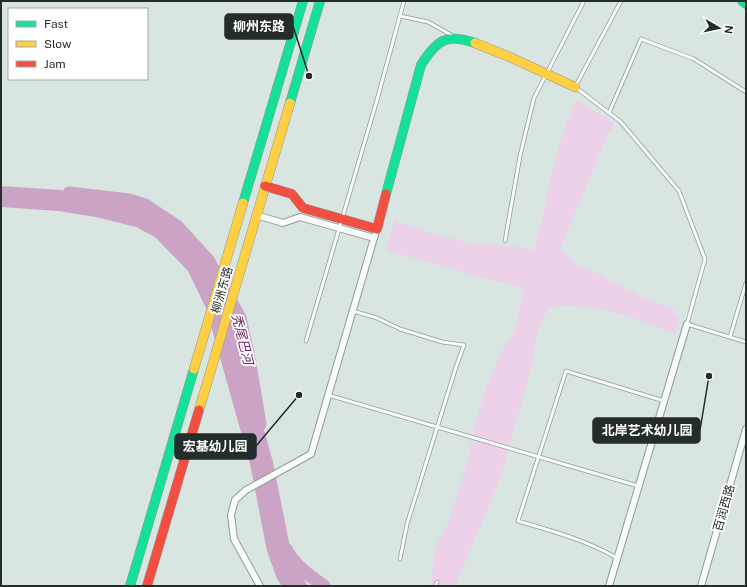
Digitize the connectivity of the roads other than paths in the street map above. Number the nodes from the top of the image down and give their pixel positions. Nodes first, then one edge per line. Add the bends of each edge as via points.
1 (303, 1) edge
2 (320, 1) edge
3 (404, 1) edge
4 (584, 1) edge
5 (621, 1) edge
6 (742, 1) edge
7 (746, 4) edge
8 (400, 16) junction
9 (459, 38) junction
10 (547, 74) junction
11 (575, 87) junction
12 (746, 92) edge
13 (609, 113) junction
14 (264, 186) junction
15 (256, 215) junction
16 (342, 219) junction
17 (339, 228) junction
18 (377, 229) junction
19 (374, 238) junction
20 (505, 241) dead end
21 (746, 283) edge
22 (353, 311) junction
23 (687, 324) junction
24 (730, 337) junction
25 (306, 341) dead end
26 (746, 342) edge
27 (328, 395) junction
28 (664, 401) junction
29 (437, 427) junction
30 (746, 429) edge
31 (538, 457) junction
32 (638, 486) junction
33 (617, 558) junction
34 (400, 559) dead end
35 (437, 582) dead end
36 (130, 586) edge
37 (147, 586) edge
38 (260, 586) edge
39 (435, 586) edge
40 (609, 586) edge
41 (701, 586) edge

1 - 36 main road, 柳洲东路
2 - 14 main road, 柳洲东路
3 - 8 lane
4 - 10 lane
5 - 11 lane
6 - 7 main road
8 - 9 lane via 428,22
8 - 16 lane
9 - 10 main road
9 - 18 main road via 454,37 434,46 421,65
10 - 11 main road
10 - 20 lane via 534,98 520,156
11 - 13 lane
12 - 13 lane via 694,59 641,39
13 - 23 lane via 621,122 679,192 705,259
14 - 15 main road, 柳洲东路
14 - 16 main road via 292,194 303,208
15 - 17 street via 283,223 300,217
15 - 37 main road, 柳洲东路
16 - 17 lane
16 - 18 main road
17 - 19 street
17 - 25 lane
18 - 19 street
19 - 22 street
21 - 24 lane
22 - 27 street
22 - 29 lane via 442,342 464,345
23 - 24 lane
23 - 28 street
24 - 26 lane
27 - 29 lane
27 - 38 street via 311,454 246,490 235,500 231,515 234,539
28 - 31 lane via 566,371
28 - 32 street
29 - 31 lane
29 - 34 lane via 407,524
30 - 41 street, 百润西路
31 - 32 lane
31 - 33 lane via 518,521 579,540
32 - 33 street
33 - 40 street
35 - 39 lane

